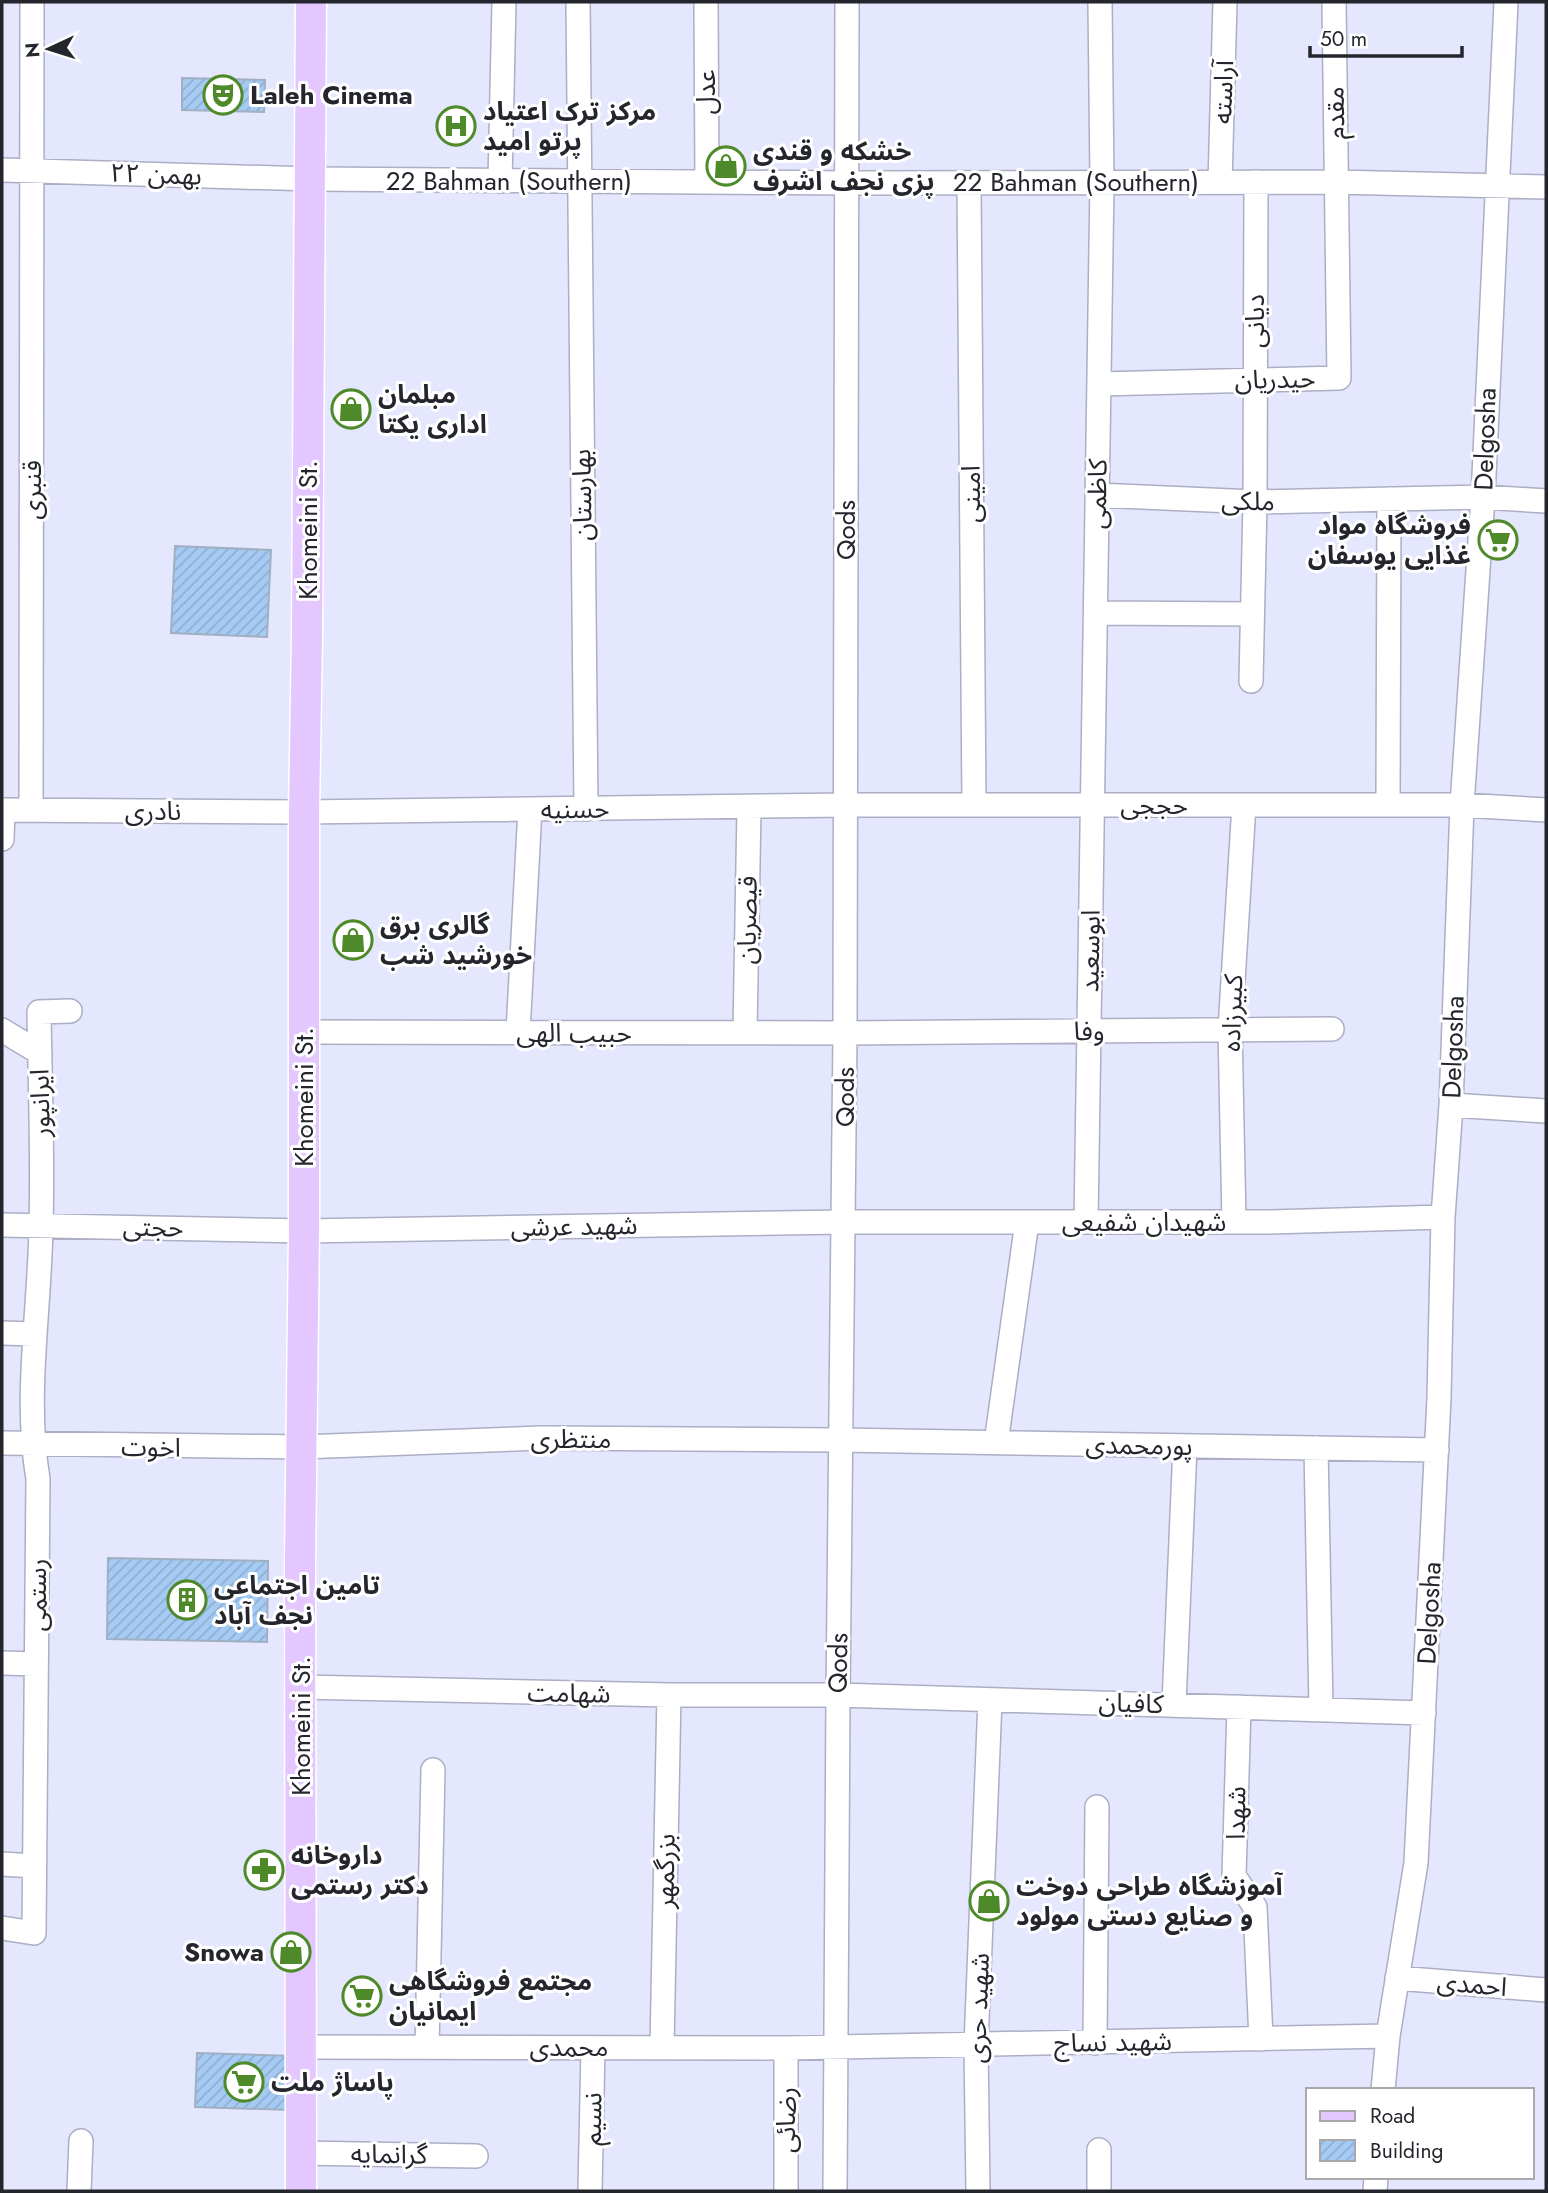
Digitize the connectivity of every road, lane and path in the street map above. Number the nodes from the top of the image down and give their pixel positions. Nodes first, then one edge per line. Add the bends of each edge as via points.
1 (32, 2) edge
2 (311, 2) edge
3 (504, 2) edge
4 (578, 2) edge
5 (706, 2) edge
6 (847, 2) edge
7 (1100, 2) edge
8 (1225, 2) edge
9 (1334, 2) edge
10 (1506, 2) edge
11 (2, 170) edge
12 (32, 170) junction
13 (311, 179) junction
14 (500, 181) junction
15 (579, 181) junction
16 (707, 182) junction
17 (1102, 182) junction
18 (1220, 182) junction
19 (1256, 182) junction
20 (1336, 182) junction
21 (847, 183) junction
22 (969, 183) junction
23 (1496, 187) junction
24 (1546, 187) edge
25 (1255, 380) junction
26 (1099, 384) junction
27 (1097, 495) junction
28 (1483, 496) junction
29 (1389, 499) junction
30 (1255, 502) junction
31 (1546, 502) edge
32 (1096, 613) junction
33 (1252, 614) junction
34 (1251, 681) dead end
35 (846, 805) junction
36 (974, 805) junction
37 (1093, 805) junction
38 (1244, 805) junction
39 (1388, 805) junction
40 (1462, 805) junction
41 (749, 808) junction
42 (586, 809) junction
43 (2, 810) edge
44 (31, 810) junction
45 (530, 810) junction
46 (1546, 810) edge
47 (304, 812) junction
48 (2, 839) edge
49 (70, 1012) dead end
50 (1332, 1028) dead end
51 (1230, 1029) junction
52 (2, 1030) edge
53 (1088, 1031) junction
54 (303, 1032) junction
55 (518, 1032) junction
56 (746, 1032) junction
57 (845, 1033) junction
58 (40, 1053) junction
59 (1451, 1105) junction
60 (1546, 1111) edge
61 (1443, 1217) junction
62 (844, 1222) junction
63 (1027, 1222) junction
64 (1086, 1222) junction
65 (1234, 1222) junction
66 (2, 1225) edge
67 (41, 1226) junction
68 (304, 1231) junction
69 (2, 1333) edge
70 (35, 1334) junction
71 (841, 1440) junction
72 (2, 1443) edge
73 (996, 1443) junction
74 (32, 1445) junction
75 (1185, 1446) junction
76 (301, 1447) junction
77 (1316, 1448) junction
78 (1437, 1450) junction
79 (2, 1663) edge
80 (36, 1664) junction
81 (301, 1688) junction
82 (669, 1695) junction
83 (838, 1695) junction
84 (990, 1700) junction
85 (1174, 1704) junction
86 (1238, 1707) junction
87 (1321, 1710) junction
88 (1424, 1713) junction
89 (433, 1770) dead end
90 (1097, 1807) dead end
91 (2, 1864) edge
92 (34, 1866) junction
93 (2, 1928) edge
94 (1398, 1978) junction
95 (1546, 1990) edge
96 (1388, 2036) junction
97 (1261, 2039) junction
98 (1095, 2043) junction
99 (976, 2045) junction
100 (301, 2046) junction
101 (428, 2047) junction
102 (593, 2048) junction
103 (662, 2048) junction
104 (786, 2048) junction
105 (838, 2048) junction
106 (1383, 2088) edge
107 (81, 2141) dead end
108 (1098, 2150) dead end
109 (301, 2153) junction
110 (476, 2156) dead end
111 (79, 2191) edge
112 (301, 2191) edge
113 (590, 2191) edge
114 (786, 2191) edge
115 (835, 2191) edge
116 (978, 2191) edge
117 (1099, 2191) edge

1 - 12 street, قنبری
2 - 13 main road, Khomeini St.
3 - 14 street
4 - 15 street, بهارستان
5 - 16 street, عدل
6 - 21 street, Qods
7 - 17 street, کاظمی
8 - 18 street, آراسته
9 - 20 street, مقدم
10 - 23 street, Delgosha
11 - 12 street, ۲۲ بهمن
12 - 13 street, ۲۲ بهمن
12 - 44 street, قنبری
13 - 14 street, 22 Bahman (Southern)
13 - 47 main road, Khomeini St.
14 - 15 street, 22 Bahman (Southern)
15 - 16 street, 22 Bahman (Southern)
15 - 42 street, بهارستان
16 - 21 street, 22 Bahman (Southern)
17 - 18 street, 22 Bahman (Southern)
17 - 22 street, 22 Bahman (Southern)
17 - 26 street, کاظمی
18 - 19 street, 22 Bahman (Southern)
19 - 20 street, 22 Bahman (Southern)
19 - 25 street, دیانی
20 - 23 street, 22 Bahman (Southern)
20 - 25 street, حیدریان via 1339,378
21 - 22 street, 22 Bahman (Southern)
21 - 35 street, Qods
22 - 36 street, امینی
23 - 24 street, 22 Bahman (Southern)
23 - 28 street, Delgosha
25 - 26 street, حیدریان
25 - 30 street, دیانی
26 - 27 street, کاظمی
27 - 30 street, ملکی
27 - 32 street, کاظمی
28 - 29 street, ملکی
28 - 31 street, ملکی
28 - 40 street, Delgosha
29 - 30 street, ملکی
29 - 39 street
30 - 33 street, دیانی
32 - 33 street
32 - 37 street, کاظمی
33 - 34 street, دیانی
35 - 36 street, حججی
35 - 41 street, حسنیه
35 - 57 street, Qods
36 - 37 street, حججی
37 - 38 street, حججی
37 - 53 street, ابوسعید
38 - 39 street, حججی
38 - 51 street, کبیرزاده
39 - 40 street, حججی
40 - 46 street, حججی
40 - 59 street, Delgosha
41 - 42 street, حسنیه
41 - 56 street, قیصریان
42 - 45 street, حسنیه
43 - 44 street, نادری
43 - 48 street
44 - 47 street, نادری
45 - 47 street, حسنیه
45 - 55 street
47 - 54 main road, Khomeini St.
49 - 58 street, ایرانپور via 39,1012
50 - 51 street, وفا
51 - 53 street, وفا
51 - 65 street, کبیرزاده
52 - 58 street
53 - 57 street, وفا
53 - 64 street, ابوسعید
54 - 55 street, حبیب الهی
54 - 68 main road, Khomeini St.
55 - 56 street, حبیب الهی
56 - 57 street, حبیب الهی
57 - 62 street, Qods
58 - 67 street, ایرانپور
59 - 60 street
59 - 61 street, Delgosha
61 - 65 street, شهیدان شفیعی
61 - 78 street, Delgosha
62 - 63 street, شهیدان شفیعی
62 - 68 street, شهید عرشی
62 - 71 street, Qods
63 - 64 street, شهیدان شفیعی
63 - 73 street
64 - 65 street, شهیدان شفیعی
66 - 67 street, حجتی
67 - 68 street, حجتی
67 - 70 street, رستمی
68 - 76 main road, Khomeini St.
69 - 70 street
70 - 74 street, رستمی
71 - 73 street, پورمحمدی
71 - 76 street, منتظری via 541,1438
71 - 83 street, Qods
72 - 74 street, اخوت
73 - 75 street, پورمحمدی
74 - 76 street, اخوت
74 - 80 street, رستمی via 38,1479
75 - 77 street, پورمحمدی
75 - 85 street
76 - 81 main road, Khomeini St.
77 - 78 street, پورمحمدی
77 - 87 street
78 - 88 street, Delgosha
79 - 80 street
80 - 92 street, رستمی
81 - 82 street, شهامت
81 - 100 main road, Khomeini St.
82 - 83 street, شهامت
82 - 103 street, بزرگمهر
83 - 84 street, کافیان
83 - 105 street, Qods
84 - 85 street, کافیان
84 - 99 street, شهید حری
85 - 86 street, کافیان
86 - 87 street, کافیان
86 - 97 street, شهدا via 1234,1876 1255,1907
87 - 88 street, کافیان
88 - 94 street, Delgosha via 1416,1863
89 - 101 street
90 - 98 street
91 - 92 street
92 - 93 street, رستمی via 34,1933
94 - 95 street, احمدی
94 - 96 street, Delgosha
96 - 97 street, شهید نساج
96 - 106 street, Delgosha
97 - 98 street, شهید نساج
98 - 99 street, شهید نساج
99 - 105 street, شهید نساج
99 - 116 street, شهید حری
100 - 101 street, محمدی
100 - 109 main road, Khomeini St.
101 - 102 street, محمدی
102 - 103 street, محمدی
102 - 113 street, نسیم
103 - 104 street, محمدی
104 - 105 street, محمدی
104 - 114 street, رضائی
105 - 115 street, Qods
107 - 111 street
108 - 117 street
109 - 110 street, گرانمایه
109 - 112 main road, Khomeini St.

